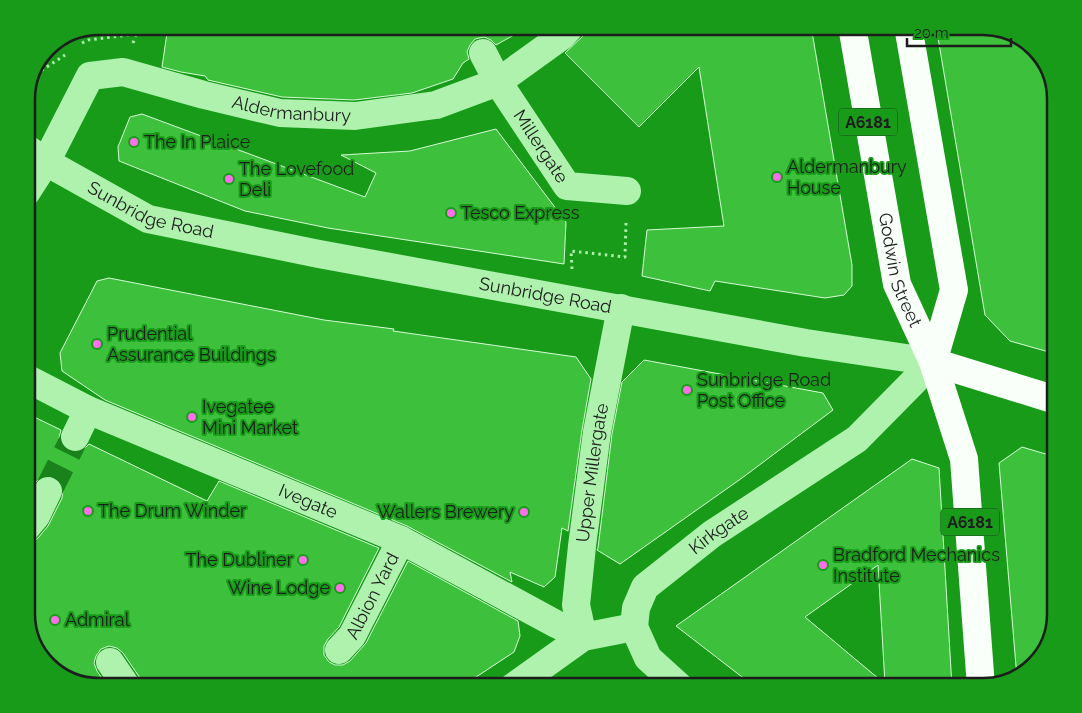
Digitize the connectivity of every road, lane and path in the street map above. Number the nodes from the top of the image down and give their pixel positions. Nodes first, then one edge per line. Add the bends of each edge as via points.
1 (563, 35) edge
2 (854, 35) edge
3 (910, 35) edge
4 (483, 53) dead end
5 (498, 82) junction
6 (36, 155) edge
7 (627, 191) joint
8 (572, 300) junction
9 (621, 308) junction
10 (933, 362) junction
11 (35, 383) edge
12 (1047, 397) edge
13 (88, 410) junction
14 (75, 437) tunnel mouth
15 (48, 491) tunnel mouth
16 (35, 517) edge
17 (401, 540) junction
18 (634, 626) junction
19 (583, 637) junction
20 (339, 650) dead end
21 (110, 662) dead end
22 (120, 678) edge
23 (526, 678) edge
24 (670, 678) edge
25 (980, 678) edge

1 - 5 street, Aldermanbury
2 - 10 main road, Godwin Street / A6181 via 896,284
3 - 10 main road, Godwin Street / A6181 via 954,290
4 - 5 street
5 - 6 street, Aldermanbury via 436,105 354,116 280,113 123,72 90,76
5 - 7 street, Millergate via 567,186
6 - 8 street, Sunbridge Road via 148,219
7 - 8 path via 625,257 571,250
8 - 9 street, Sunbridge Road
9 - 10 street, Sunbridge Road via 806,343
9 - 19 street, Upper Millergate via 597,432 582,546 576,605
10 - 12 main road, Sunbridge Road
10 - 18 street, Kirkgate via 857,439 712,534 645,587 636,608
10 - 25 main road, Godwin Street / A6181 via 964,459
11 - 13 street, Ivegate
13 - 14 street
13 - 17 street, Ivegate
15 - 16 street
17 - 19 street, Ivegate
17 - 20 street, Albion Yard via 352,636
18 - 19 street
18 - 24 street via 648,658
19 - 23 street
21 - 22 street

